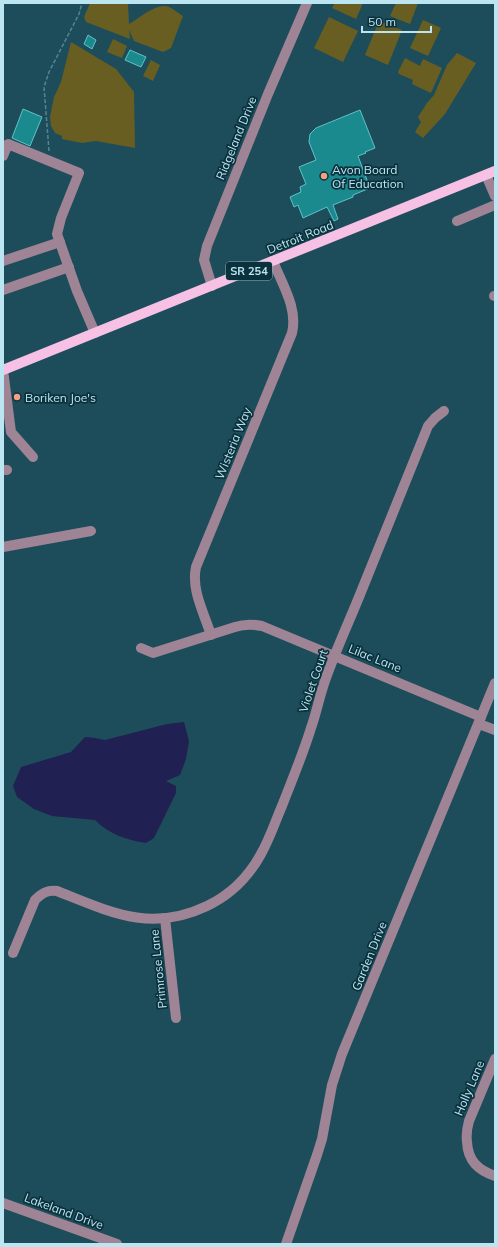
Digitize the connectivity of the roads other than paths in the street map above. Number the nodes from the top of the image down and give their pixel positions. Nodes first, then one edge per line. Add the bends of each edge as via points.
1 (307, 3) edge
2 (3, 156) edge
3 (491, 173) edge
4 (495, 196) edge
5 (495, 205) edge
6 (458, 221) dead end
7 (60, 242) junction
8 (273, 261) junction
9 (3, 262) edge
10 (68, 267) junction
11 (212, 286) junction
12 (3, 290) edge
13 (95, 334) junction
14 (3, 370) edge
15 (444, 411) dead end
16 (33, 456) dead end
17 (91, 531) dead end
18 (3, 548) edge
19 (211, 635) junction
20 (141, 648) dead end
21 (335, 656) junction
22 (495, 684) edge
23 (480, 720) junction
24 (495, 730) edge
25 (165, 918) junction
26 (13, 953) dead end
27 (176, 1018) dead end
28 (495, 1059) edge
29 (495, 1176) edge
30 (3, 1203) edge
31 (117, 1244) edge
32 (286, 1244) edge

1 - 11 street, Ridgeland Drive via 207,246 204,260
2 - 7 street via 8,144 79,173 58,228
3 - 4 street
3 - 8 main road, Detroit Road / SR 254
5 - 6 street
7 - 9 street
7 - 10 street
8 - 11 main road, Detroit Road / SR 254
8 - 19 street, Wisteria Way via 292,308 294,326 196,567 195,585
10 - 12 street
10 - 13 street
11 - 13 main road, Detroit Road / SR 254
13 - 14 main road, Detroit Road / SR 254
14 - 16 street via 11,432
15 - 21 street, Violet Court via 428,426
17 - 18 street
19 - 20 street, Lilac Lane via 154,653
19 - 21 street, Lilac Lane via 243,625 262,626
21 - 23 street, Lilac Lane
21 - 25 street, Violet Court via 298,767 256,863 234,888 217,901 187,914
22 - 23 street, Garden Drive
23 - 24 street, Lilac Lane
23 - 32 street, Garden Drive via 338,1066 322,1139
25 - 26 street, Violet Court via 147,919 115,914 57,891 45,892 35,900
25 - 27 street, Primrose Lane
28 - 29 street, Holly Lane via 466,1129 467,1150 474,1164
30 - 31 street, Lakeland Drive

